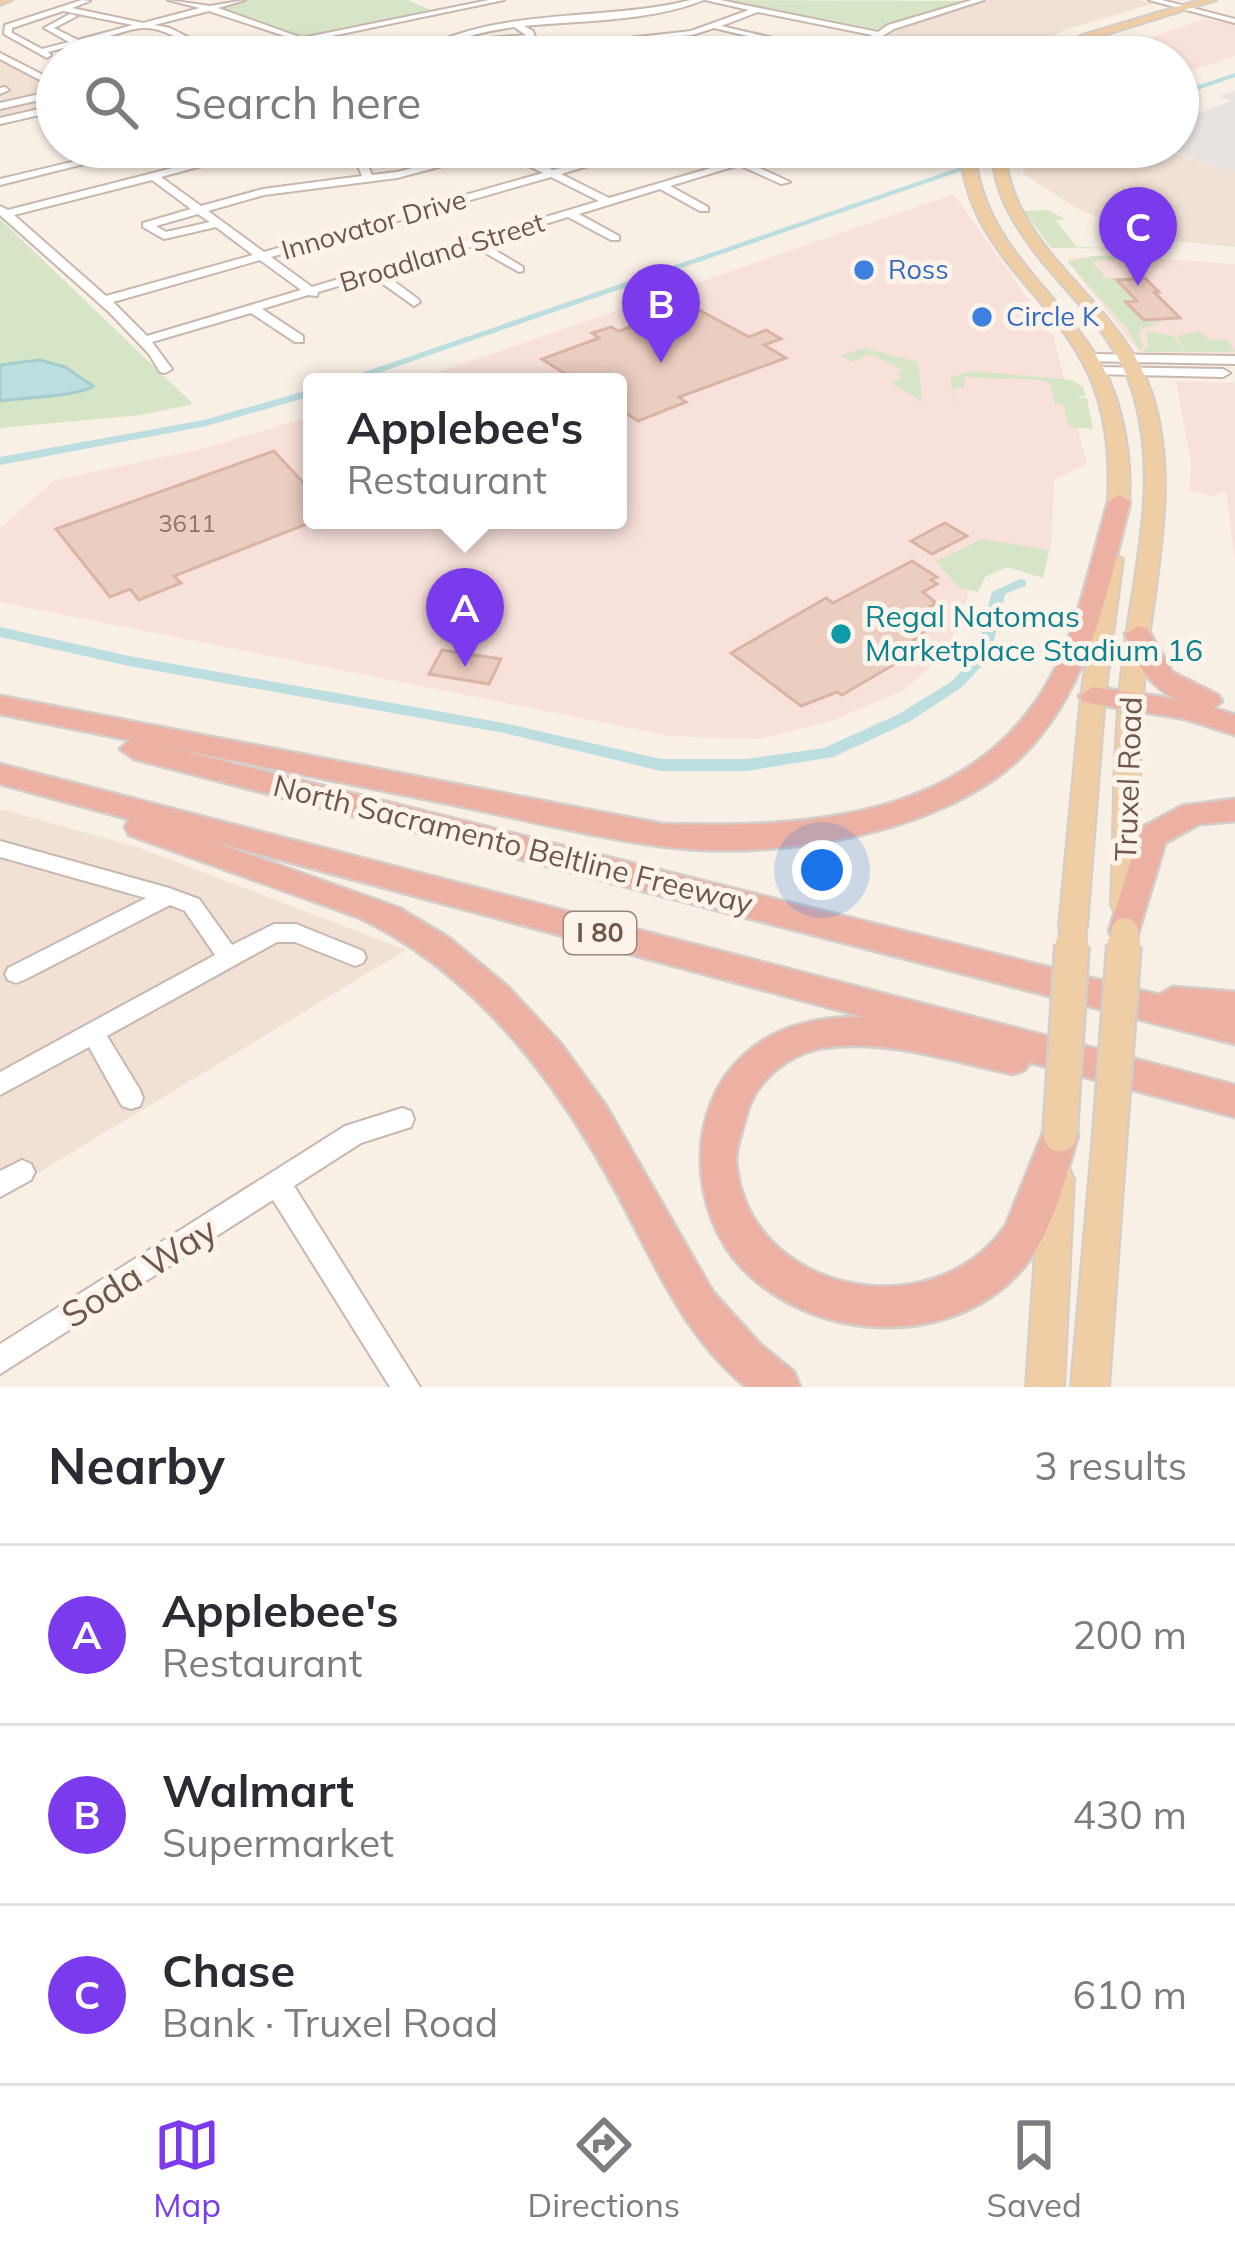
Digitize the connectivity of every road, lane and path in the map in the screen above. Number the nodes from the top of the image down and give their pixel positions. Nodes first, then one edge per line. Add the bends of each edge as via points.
1 (158, 0) edge
2 (172, 0) edge
3 (241, 0) edge
4 (464, 0) edge
5 (500, 0) edge
6 (704, 0) edge
7 (980, 0) edge
8 (1153, 0) edge
9 (1210, 0) edge
10 (86, 1) edge
11 (1235, 2) edge
12 (476, 5) junction
13 (59, 8) junction
14 (1184, 8) junction
15 (210, 9) junction
16 (757, 10) junction
17 (1202, 12) junction
18 (84, 13) junction
19 (598, 17) junction
20 (240, 19) junction
21 (1235, 21) edge
22 (514, 24) junction
23 (152, 26) junction
24 (717, 27) junction
25 (877, 34) junction
26 (63, 36) edge
27 (110, 36) edge
28 (176, 36) edge
29 (275, 36) edge
30 (278, 36) edge
31 (329, 36) edge
32 (462, 36) edge
33 (531, 36) edge
34 (604, 36) edge
35 (674, 36) edge
36 (754, 36) edge
37 (874, 36) edge
38 (1090, 36) edge
39 (1133, 36) edge
40 (36, 50) edge
41 (0, 56) edge
42 (36, 77) edge
43 (2, 90) edge
44 (36, 97) edge
45 (25, 100) junction
46 (0, 106) edge
47 (36, 113) edge
48 (0, 121) edge
49 (59, 168) edge
50 (192, 168) edge
51 (364, 168) edge
52 (417, 168) edge
53 (541, 168) edge
54 (573, 168) edge
55 (720, 168) edge
56 (754, 168) edge
57 (969, 168) edge
58 (998, 168) edge
59 (552, 174) junction
60 (156, 178) junction
61 (369, 180) junction
62 (0, 182) edge
63 (785, 182) dead end
64 (1000, 182) junction
65 (662, 186) junction
66 (609, 202) junction
67 (197, 209) junction
68 (704, 209) dead end
69 (3, 212) edge
70 (571, 214) junction
71 (217, 224) junction
72 (616, 238) dead end
73 (476, 243) junction
74 (1004, 250) junction
75 (264, 256) junction
76 (519, 268) dead end
77 (376, 274) junction
78 (314, 293) junction
79 (102, 301) junction
80 (414, 302) dead end
81 (255, 310) junction
82 (299, 339) dead end
83 (142, 341) junction
84 (1128, 359) junction
85 (1235, 360) edge
86 (1093, 365) junction
87 (165, 369) dead end
88 (1235, 373) edge
89 (1119, 502) junction
90 (1138, 634) junction
91 (1094, 697) junction
92 (1130, 701) junction
93 (0, 705) edge
94 (1235, 710) edge
95 (0, 714) edge
96 (1235, 725) edge
97 (0, 775) edge
98 (1235, 810) edge
99 (0, 849) edge
100 (169, 896) junction
101 (1125, 931) junction
102 (355, 957) dead end
103 (230, 958) junction
104 (16, 974) dead end
105 (1094, 994) junction
106 (1235, 1006) edge
107 (1235, 1029) edge
108 (93, 1033) junction
109 (0, 1084) edge
110 (1218, 1096) edge
111 (131, 1098) dead end
112 (401, 1119) dead end
113 (1060, 1135) junction
114 (278, 1184) junction
115 (0, 1360) edge
116 (406, 1387) edge
117 (779, 1387) edge
118 (1045, 1387) edge
119 (1090, 1387) edge

1 - 15 street
2 - 15 street
3 - 15 street
4 - 12 street
5 - 12 street
6 - 16 street
6 - 19 street
7 - 25 street
8 - 14 street
9 - 14 main road
10 - 13 street
11 - 17 main road
12 - 31 street
13 - 18 street
13 - 40 street via 8,27
14 - 17 street
14 - 38 main road
15 - 20 street
15 - 23 street
16 - 24 street
16 - 25 street
17 - 21 street
17 - 39 main road
18 - 23 street
18 - 26 street via 48,28
19 - 22 street
19 - 34 street
20 - 29 street
20 - 30 street
22 - 32 street
22 - 33 street
23 - 27 street
23 - 28 street
24 - 35 street
24 - 36 street
25 - 37 street
41 - 42 street
43 - 45 street
44 - 45 street
45 - 46 street
47 - 48 street
49 - 62 street
50 - 60 street
51 - 61 street
52 - 61 street
53 - 59 street
54 - 59 street, Innovator Drive
55 - 65 street, Broadland Street
56 - 63 street
57 - 74 main road, Truxel Road via 973,192
58 - 64 main road, Truxel Road
59 - 66 street
59 - 75 street, Innovator Drive
60 - 67 street
60 - 69 street
61 - 67 street
64 - 74 main road via 1001,206 1017,238
64 - 84 main road, Truxel Road via 1021,227
65 - 66 street, Broadland Street
65 - 68 street
66 - 70 street, Broadland Street
67 - 71 street
67 - 71 street via 147,227 164,236
69 - 79 street
70 - 72 street
70 - 73 street, Broadland Street
71 - 75 street
73 - 76 street
73 - 77 street, Broadland Street
74 - 84 main road via 1032,262
74 - 86 main road, Truxel Road
75 - 78 street
75 - 79 street, Innovator Drive
77 - 78 street, Broadland Street
77 - 80 street
78 - 81 street, Broadland Street
79 - 83 street
81 - 82 street
81 - 83 street, Broadland Street
83 - 87 street
84 - 85 street
84 - 86 street
84 - 88 street
84 - 90 main road, Truxel Road via 1156,466
86 - 89 main road, Truxel Road via 1115,431
89 - 91 main road, Truxel Road
89 - 93 highway via 1064,669 1018,744 923,803 861,823 727,839 662,836
90 - 92 main road, Truxel Road
90 - 94 highway via 1162,682
91 - 92 highway
91 - 113 main road, Truxel Road, bridge
92 - 96 highway
92 - 101 main road, Truxel Road
95 - 105 highway, North Sacramento Beltline Freeway / I 80
97 - 110 highway, North Sacramento Beltline Freeway / I 80
97 - 117 highway via 338,895 464,966 519,1017 567,1080 616,1154 695,1306
98 - 101 highway via 1192,814 1153,836
99 - 100 street
100 - 103 street via 192,905
100 - 104 street
101 - 119 main road, Truxel Road, bridge
102 - 103 street via 280,931
103 - 108 street
105 - 106 highway
105 - 107 highway, North Sacramento Beltline Freeway / I 80
108 - 109 street
108 - 111 street
110 - 113 highway via 857,1031 820,1034 777,1049 738,1085 719,1135 719,1183 750,1250 801,1295 856,1317 906,1315 972,1290 1011,1251
112 - 114 street, Soda Way via 354,1134
113 - 118 main road, Truxel Road
114 - 115 street, Soda Way
114 - 116 street

